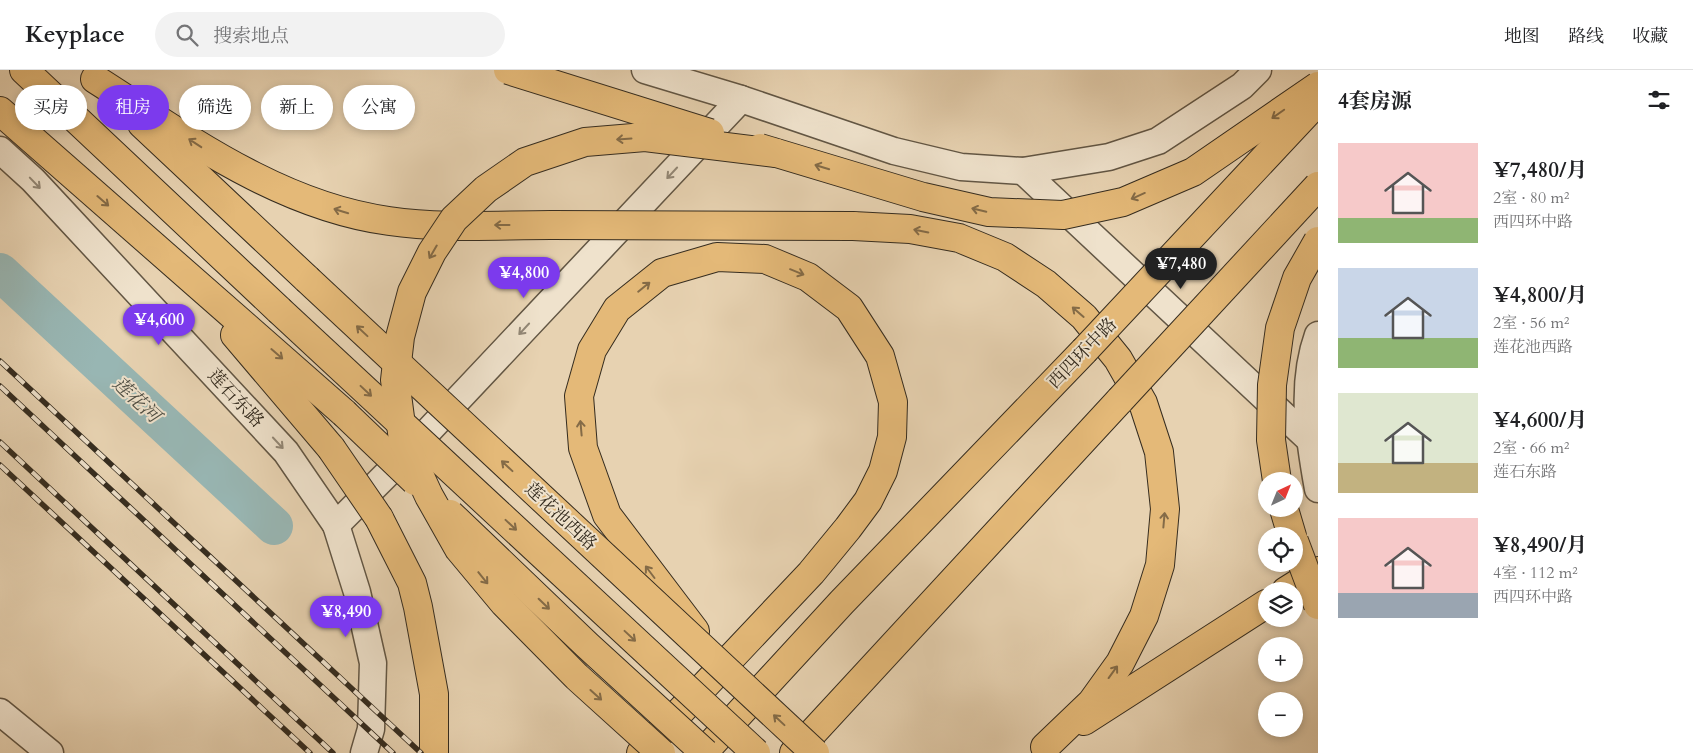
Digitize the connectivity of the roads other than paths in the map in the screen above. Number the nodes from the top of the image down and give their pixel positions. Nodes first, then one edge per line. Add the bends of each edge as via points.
1 (24, 70) edge
2 (508, 70) edge
3 (645, 70) edge
4 (1258, 70) edge
5 (90, 75) edge
6 (1318, 86) edge
7 (741, 99) junction
8 (1318, 100) edge
9 (0, 111) edge
10 (0, 150) edge
11 (776, 153) junction
12 (1023, 171) junction
13 (1318, 186) edge
14 (1318, 242) edge
15 (175, 264) junction
16 (1318, 335) edge
17 (1310, 440) junction
18 (1276, 472) edge
19 (1318, 489) edge
20 (336, 526) junction
21 (1303, 565) edge
22 (1318, 571) edge
23 (1300, 582) edge
24 (1318, 605) edge
25 (1258, 609) edge
26 (722, 666) junction
27 (0, 712) edge
28 (1040, 750) edge
29 (50, 753) edge
30 (364, 753) edge
31 (434, 753) edge
32 (642, 753) edge
33 (661, 753) edge
34 (704, 753) edge
35 (756, 753) edge
36 (794, 753) edge
37 (815, 753) edge

1 -> 35 highway, bridge
2 - 11 highway, bridge
3 - 7 street
4 - 12 street via 1242,86 1158,141 1109,157
26 -> 5 highway, 莲花池西路, bridge
28 -> 5 highway, bridge via 1092,702 1120,663 1144,616 1160,565 1165,509 1159,452 1143,403 1118,359 1084,317 1046,284 1005,256 959,238 910,229 853,226 427,225 348,213 295,196 216,156
6 -> 11 highway, bridge via 1193,172 1123,202 1063,215 989,212 923,197
7 - 12 street via 894,151 960,167
7 -> 20 street
8 - 34 highway, 西四环中路, bridge via 1084,352 842,602
9 -> 15 highway
10 -> 20 street, 莲石东路 via 33,180 286,452
11 -> 33 highway, bridge via 645,137 585,142 525,162 486,189 454,219 432,252 412,292 400,337 395,380 403,440 459,549 510,610 577,678
12 - 17 street
13 - 36 highway, bridge
14 - 18 highway, bridge via 1297,278 1280,328 1272,386
15 - 31 highway, bridge via 330,448 380,518 412,583 418,607 434,694
15 -> 34 highway, bridge via 344,413
16 - 17 street via 1308,391
17 - 19 street
20 - 30 street via 357,592 373,663 370,729
21 - 24 highway, bridge
22 - 23 highway
25 - 28 highway
26 -> 32 highway, bridge via 607,515 583,448 579,396 592,350 617,309 662,273 717,257 766,259 808,277 849,308 880,356 892,402 892,437 883,471 848,528 811,573
37 -> 26 highway, 莲花池西路, bridge
27 - 29 street

